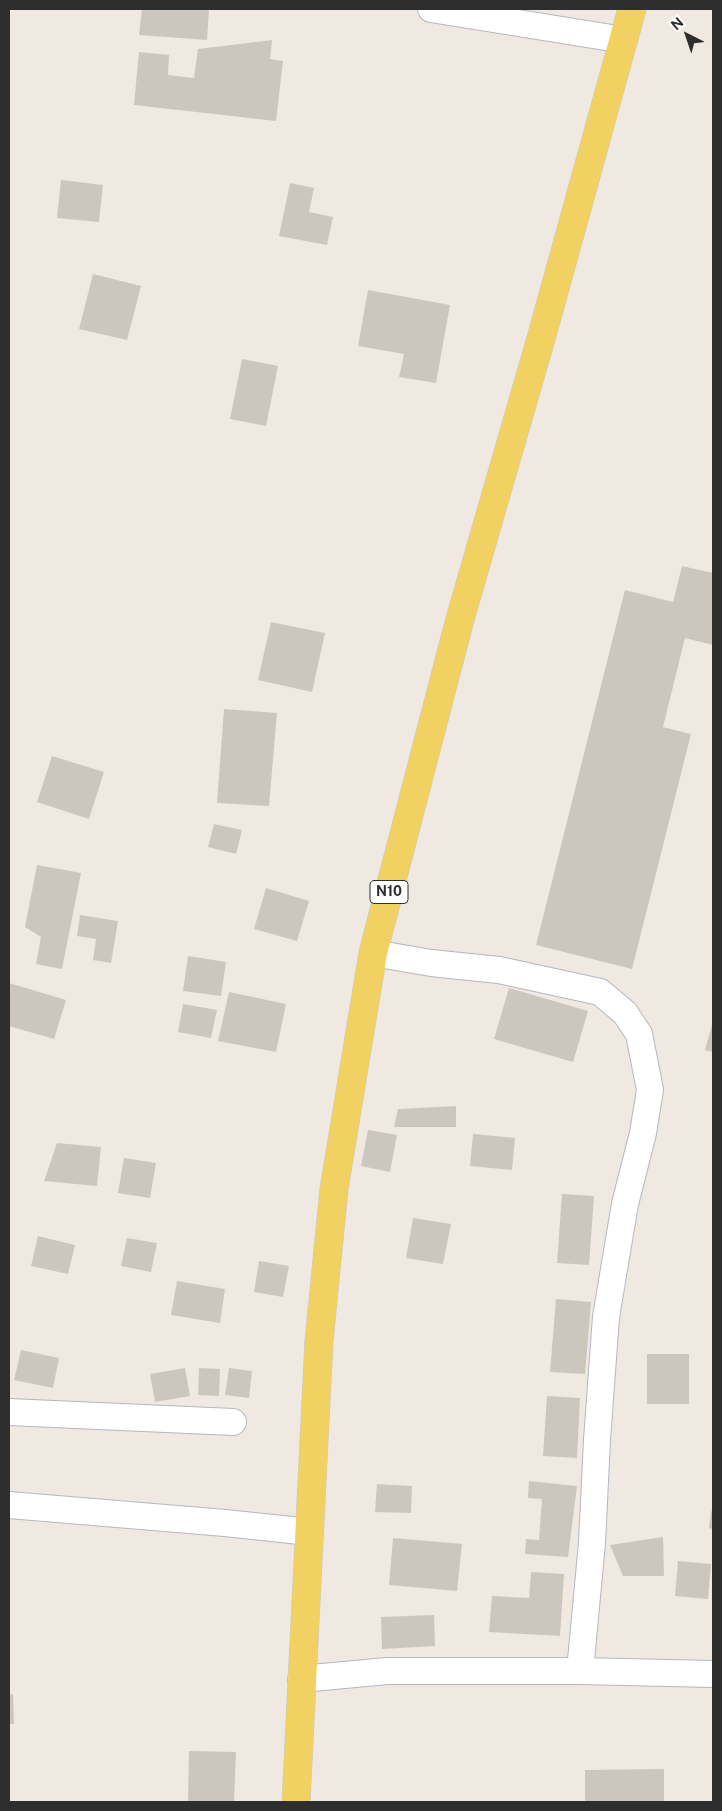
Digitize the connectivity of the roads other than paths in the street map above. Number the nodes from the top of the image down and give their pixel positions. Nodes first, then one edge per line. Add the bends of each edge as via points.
1 (431, 9) edge
2 (632, 9) edge
3 (624, 40) junction
4 (373, 953) junction
5 (9, 1412) edge
6 (232, 1422) dead end
7 (9, 1505) edge
8 (310, 1532) junction
9 (580, 1671) junction
10 (713, 1674) edge
11 (301, 1679) junction
12 (296, 1802) edge

1 - 3 street
2 - 3 main road, N10
3 - 4 main road, N10 via 460,619
4 - 8 main road, N10 via 334,1189 319,1341
4 - 9 street via 499,970 583,986 600,992 626,1013 639,1034 650,1090 625,1204 606,1318 592,1543
5 - 6 street
7 - 8 street
8 - 11 main road, N10
9 - 10 street
9 - 11 street via 387,1670
11 - 12 main road, N10

